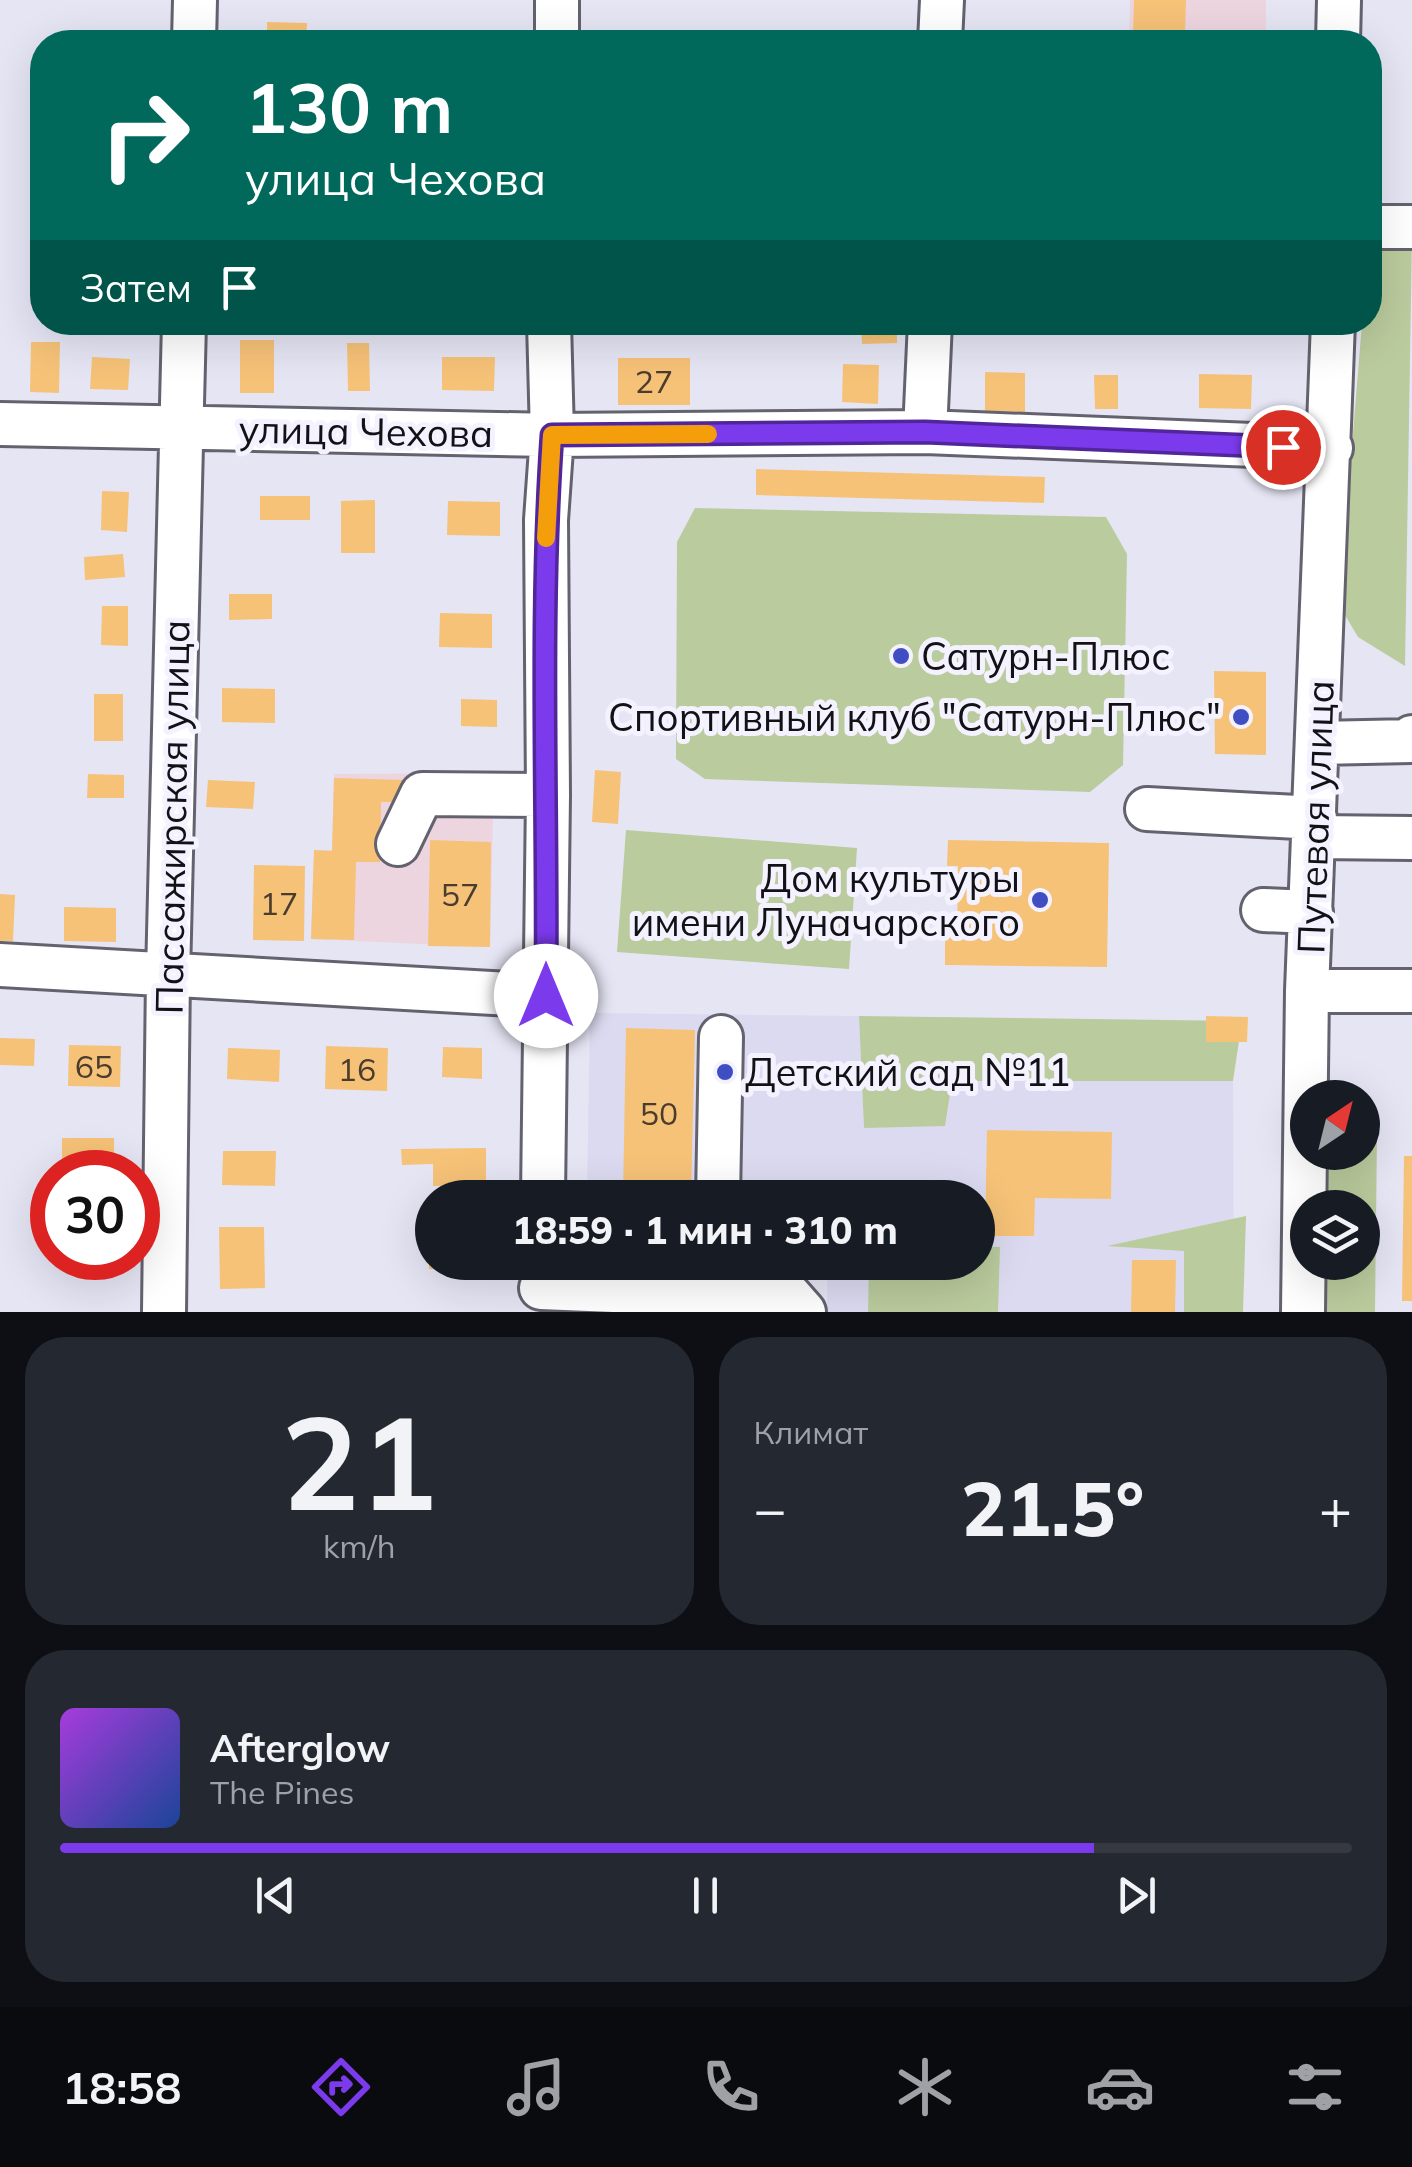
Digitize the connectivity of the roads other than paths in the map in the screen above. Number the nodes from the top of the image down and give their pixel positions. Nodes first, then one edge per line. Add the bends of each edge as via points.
1 (195, 0) edge
2 (558, 0) edge
3 (942, 0) edge
4 (1339, 0) edge
5 (194, 30) edge
6 (557, 30) edge
7 (941, 30) edge
8 (1338, 30) edge
9 (1382, 227) edge
10 (1412, 227) edge
11 (184, 335) edge
12 (550, 335) edge
13 (929, 335) edge
14 (1333, 335) edge
15 (0, 424) edge
16 (181, 428) junction
17 (925, 432) junction
18 (552, 435) junction
19 (1331, 448) junction
20 (1412, 737) edge
21 (1318, 742) junction
22 (548, 795) junction
23 (1147, 809) dead end
24 (1315, 828) junction
25 (1412, 838) edge
26 (398, 844) dead end
27 (1263, 910) dead end
28 (1311, 912) junction
29 (0, 964) edge
30 (168, 975) junction
31 (1307, 990) junction
32 (1412, 990) edge
33 (546, 996) junction
34 (721, 1038) dead end
35 (543, 1180) edge
36 (718, 1180) edge
37 (541, 1288) edge
38 (620, 1301) edge
39 (164, 1312) edge
40 (804, 1312) edge
41 (1303, 1312) edge

1 - 5 street
2 - 6 street
3 - 7 street
4 - 8 street
9 - 10 street
11 - 16 street, Пассажирская улица
12 - 18 street
13 - 17 street
14 - 19 street, Путевая улица
15 - 16 street, улица Чехова
16 - 18 street, улица Чехова
16 - 30 street, Пассажирская улица
17 - 18 street, улица Чехова
17 - 19 street, улица Чехова
18 - 22 street
19 - 21 street, Путевая улица
20 - 21 street
21 - 24 street, Путевая улица
22 - 26 street via 422,794
22 - 33 street
23 - 24 street
24 - 25 street
24 - 28 street, Путевая улица
27 - 28 street
28 - 31 street, Путевая улица
29 - 30 street
30 - 33 street
30 - 39 street, Пассажирская улица
31 - 32 street
31 - 41 street, Путевая улица
33 - 35 street
34 - 36 street
37 - 38 street
38 - 40 street via 789,1295

